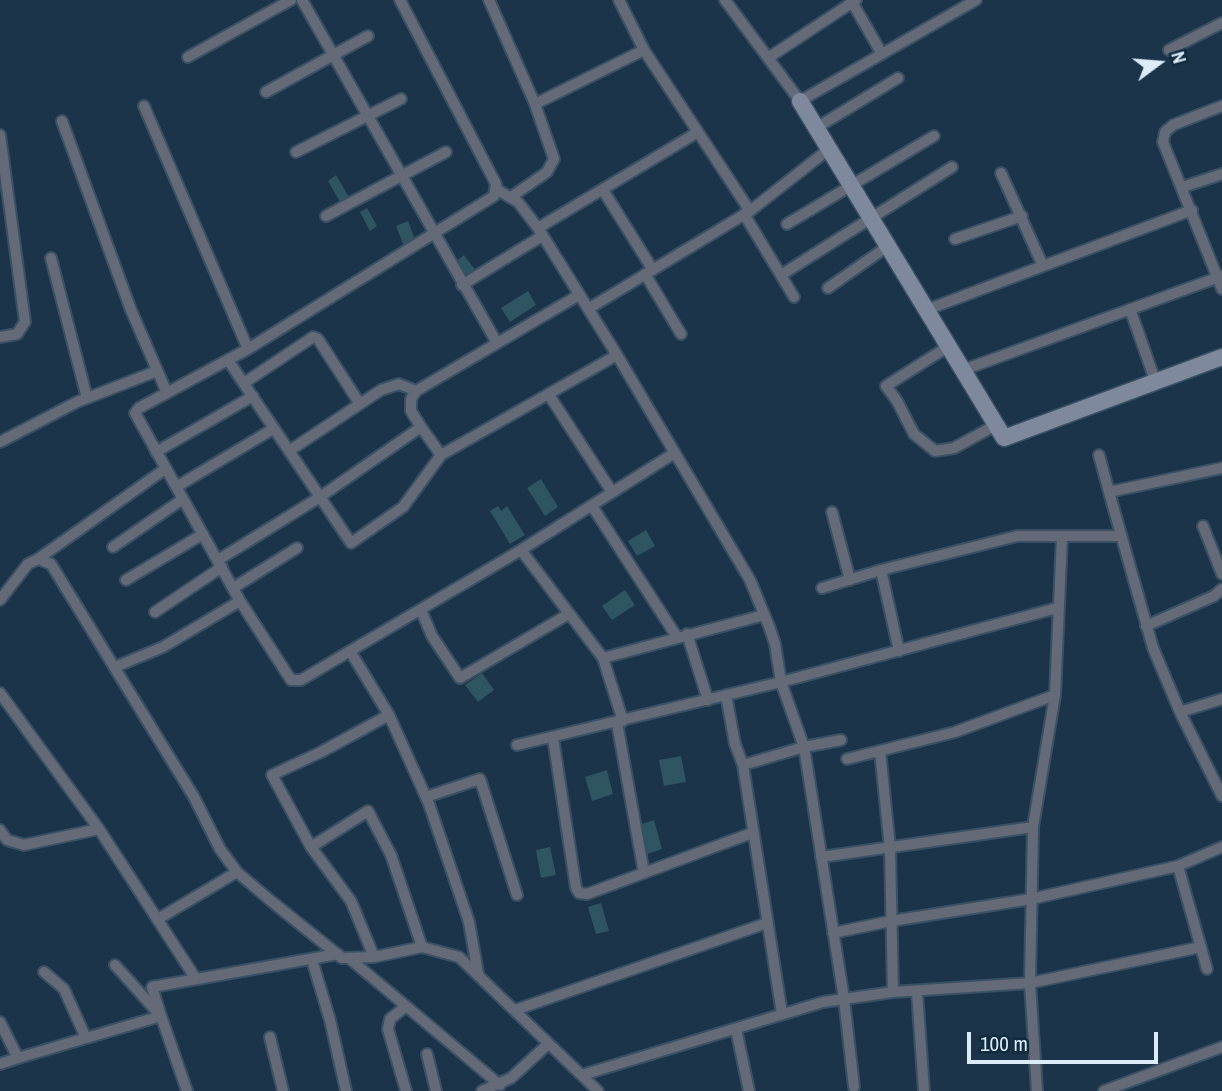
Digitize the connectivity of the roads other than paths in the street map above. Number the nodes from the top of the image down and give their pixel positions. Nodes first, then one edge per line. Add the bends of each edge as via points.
1 (291, 0) edge
2 (302, 0) edge
3 (400, 0) edge
4 (489, 0) edge
5 (619, 0) edge
6 (725, 0) edge
7 (976, 0) edge
8 (854, 1) edge
9 (1222, 23) edge
10 (368, 36) dead end
11 (644, 50) junction
12 (1169, 50) dead end
13 (883, 54) junction
14 (332, 55) junction
15 (188, 57) dead end
16 (768, 58) junction
17 (898, 78) dead end
18 (266, 92) dead end
19 (401, 99) dead end
20 (800, 101) junction
21 (535, 104) junction
22 (144, 106) dead end
23 (1222, 106) edge
24 (365, 115) junction
25 (62, 121) dead end
26 (816, 128) junction
27 (698, 132) junction
28 (0, 135) edge
29 (934, 136) dead end
30 (829, 149) junction
31 (296, 152) dead end
32 (446, 152) dead end
33 (952, 167) dead end
34 (1001, 173) dead end
35 (1222, 174) edge
36 (400, 176) junction
37 (851, 185) junction
38 (1183, 187) junction
39 (496, 189) junction
40 (603, 190) junction
41 (511, 197) junction
42 (1192, 210) junction
43 (747, 212) junction
44 (326, 216) dead end
45 (1022, 216) junction
46 (870, 217) junction
47 (787, 224) dead end
48 (540, 232) junction
49 (434, 235) junction
50 (955, 239) dead end
51 (888, 247) junction
52 (51, 258) dead end
53 (1043, 266) junction
54 (649, 272) junction
55 (781, 275) junction
56 (1220, 277) edge
57 (462, 285) junction
58 (828, 288) dead end
59 (1222, 289) edge
60 (579, 295) junction
61 (794, 297) dead end
62 (588, 309) junction
63 (1130, 309) junction
64 (926, 310) junction
65 (681, 334) dead end
66 (0, 337) edge
67 (497, 343) junction
68 (948, 346) junction
69 (248, 349) junction
70 (617, 355) junction
71 (1222, 357) edge
72 (228, 360) junction
73 (963, 370) junction
74 (157, 371) junction
75 (1155, 380) junction
76 (244, 383) junction
77 (416, 391) junction
78 (167, 393) junction
79 (549, 395) junction
80 (253, 396) junction
81 (87, 398) junction
82 (360, 404) junction
83 (996, 425) junction
84 (421, 427) junction
85 (274, 429) junction
86 (0, 442) edge
87 (289, 451) junction
88 (156, 452) junction
89 (673, 454) junction
90 (441, 455) junction
91 (1099, 455) dead end
92 (1222, 468) edge
93 (165, 469) junction
94 (176, 487) junction
95 (612, 492) junction
96 (1109, 492) junction
97 (320, 497) junction
98 (183, 499) junction
99 (592, 506) junction
100 (832, 512) dead end
101 (1203, 526) dead end
102 (203, 534) junction
103 (1120, 536) junction
104 (1062, 537) junction
105 (113, 547) dead end
106 (297, 548) dead end
107 (521, 550) junction
108 (38, 559) junction
109 (220, 564) junction
110 (881, 569) junction
111 (1222, 574) edge
112 (126, 580) dead end
113 (850, 580) junction
114 (822, 588) dead end
115 (233, 589) junction
116 (1222, 589) edge
117 (0, 600) edge
118 (240, 600) junction
119 (1058, 608) junction
120 (421, 610) junction
121 (155, 612) dead end
122 (567, 615) junction
123 (764, 615) junction
124 (1146, 626) junction
125 (682, 635) junction
126 (349, 651) junction
127 (899, 651) junction
128 (603, 658) junction
129 (115, 667) junction
130 (781, 682) junction
131 (0, 693) edge
132 (726, 695) junction
133 (1055, 695) junction
134 (1222, 699) edge
135 (708, 700) junction
136 (1180, 712) junction
137 (389, 715) junction
138 (620, 722) junction
139 (553, 738) junction
140 (841, 740) dead end
141 (517, 746) dead end
142 (804, 747) junction
143 (880, 751) junction
144 (847, 759) dead end
145 (743, 765) junction
146 (1222, 796) edge
147 (426, 797) junction
148 (1033, 827) junction
149 (99, 829) junction
150 (0, 830) edge
151 (752, 833) junction
152 (310, 847) junction
153 (1222, 847) edge
154 (890, 848) junction
155 (821, 858) junction
156 (1178, 866) junction
157 (237, 872) junction
158 (644, 873) junction
159 (517, 895) dead end
160 (1031, 900) junction
161 (158, 919) junction
162 (891, 920) junction
163 (767, 923) junction
164 (833, 933) junction
165 (422, 947) junction
166 (1201, 947) junction
167 (338, 954) junction
168 (374, 957) junction
169 (350, 959) junction
170 (312, 960) junction
171 (115, 965) dead end
172 (1207, 969) dead end
173 (44, 972) dead end
174 (478, 973) junction
175 (196, 979) junction
176 (1030, 983) junction
177 (893, 992) junction
178 (917, 992) junction
179 (844, 999) junction
180 (405, 1007) junction
181 (515, 1010) junction
182 (782, 1014) junction
183 (160, 1016) junction
184 (0, 1022) edge
185 (736, 1029) junction
186 (85, 1037) junction
187 (270, 1037) dead end
188 (547, 1045) junction
189 (1222, 1047) edge
190 (427, 1054) dead end
191 (18, 1058) junction
192 (0, 1064) edge
193 (582, 1075) junction
194 (500, 1084) junction
195 (854, 1087) dead end
196 (187, 1091) edge
197 (283, 1091) edge
198 (345, 1091) edge
199 (406, 1091) edge
200 (436, 1091) edge
201 (482, 1091) edge
202 (598, 1091) edge
203 (749, 1091) edge
204 (925, 1091) edge
205 (1037, 1091) edge
206 (1104, 1091) edge

1 - 15 street
2 - 14 street
3 - 39 street
4 - 21 street
5 - 11 street
6 - 16 street
7 - 13 street
8 - 13 street
8 - 16 street
9 - 12 street
10 - 14 street
11 - 21 street
11 - 27 street
13 - 20 street
14 - 18 street
14 - 24 street
16 - 20 street
17 - 26 street
19 - 24 street
20 - 26 street
21 - 41 street via 554,159 547,172
22 - 69 street
23 - 38 street via 1165,132 1163,142
24 - 31 street
24 - 36 street
25 - 74 street
26 - 30 street
27 - 40 street
27 - 43 street
28 - 66 street via 25,322 17,334
29 - 37 street
30 - 37 street
30 - 43 street
32 - 36 street
33 - 46 street
34 - 45 street
35 - 38 street
36 - 44 street
36 - 49 street
37 - 46 street
37 - 47 street
38 - 42 street
39 - 41 street
39 - 49 street via 494,196
40 - 48 street
40 - 54 street
41 - 48 street
42 - 53 street
42 - 56 street
43 - 54 street
43 - 55 street
45 - 50 street
45 - 53 street
46 - 51 street
46 - 55 street
48 - 57 street
48 - 60 street
49 - 57 street
49 - 69 street
51 - 58 street
51 - 64 street
52 - 81 street
53 - 64 street
54 - 62 street
54 - 65 street
55 - 61 street
56 - 59 street
56 - 63 street
57 - 67 street
60 - 62 street
60 - 67 street
62 - 70 street
63 - 73 street
63 - 75 street
64 - 68 street
67 - 77 street
68 - 73 street
68 - 83 street via 886,386 914,434 935,451 954,448
69 - 72 street
70 - 79 street
70 - 89 street
71 - 75 street
72 - 76 street
72 - 78 street
73 - 83 street
74 - 78 street
74 - 81 street
75 - 83 street via 1004,438
76 - 80 street
76 - 82 street via 313,337
77 - 82 street via 399,384
77 - 84 street via 411,411
78 - 88 street via 135,413
79 - 90 street
79 - 95 street
80 - 85 street
80 - 88 street
81 - 86 street
82 - 87 street
84 - 90 street
84 - 97 street
85 - 87 street
85 - 94 street
87 - 97 street
88 - 93 street
89 - 95 street
89 - 123 street via 750,580
90 - 97 street via 403,507 351,543
91 - 96 street
92 - 96 street
93 - 94 street
93 - 108 street
94 - 98 street
95 - 99 street
96 - 103 street
97 - 109 street
98 - 102 street
98 - 105 street
99 - 107 street
99 - 125 street
100 - 113 street
101 - 111 street
102 - 109 street
102 - 112 street
103 - 104 street
103 - 124 street
104 - 110 street via 1017,537
104 - 119 street
106 - 115 street
107 - 120 street
107 - 122 street
108 - 117 street via 27,564
108 - 129 street via 51,564
109 - 115 street
109 - 121 street
110 - 113 street
110 - 127 street
113 - 114 street
115 - 118 street
116 - 124 street
118 - 126 street via 291,680 301,680
118 - 129 street via 163,647
119 - 127 street
119 - 133 street
120 - 122 street via 460,678
120 - 126 street
122 - 128 street
123 - 125 street
123 - 130 street via 775,644
124 - 136 street
125 - 128 street
125 - 135 street
126 - 137 street
127 - 130 street
128 - 138 street
129 - 157 street
130 - 132 street
130 - 142 street
131 - 149 street
132 - 135 street
132 - 145 street
133 - 143 street via 955,732
133 - 148 street
134 - 136 street
135 - 138 street
136 - 146 street
137 - 147 street
137 - 152 street via 272,775
138 - 139 street
138 - 158 street
139 - 141 street
139 - 158 street via 577,891 587,894
140 - 142 street
142 - 145 street
142 - 155 street
143 - 144 street
143 - 154 street
145 - 151 street
147 - 159 street via 480,779
147 - 174 street via 469,922
148 - 154 street
148 - 160 street
149 - 150 street via 24,845 7,840
149 - 161 street
151 - 158 street
151 - 163 street
152 - 165 street via 368,811 391,855
152 - 168 street via 351,901
153 - 156 street
154 - 155 street
154 - 162 street
155 - 164 street
156 - 160 street
156 - 166 street
157 - 161 street
157 - 167 street
160 - 162 street
160 - 176 street
161 - 175 street
162 - 164 street
162 - 177 street
163 - 181 street
163 - 182 street
164 - 179 street
165 - 168 street
165 - 174 street via 459,957
166 - 172 street
166 - 176 street
167 - 169 street
167 - 170 street
168 - 169 street
169 - 180 street
170 - 175 street
170 - 198 street
171 - 183 street
173 - 186 street via 64,989
174 - 181 street
175 - 183 street via 152,986
176 - 178 street
176 - 205 street
177 - 178 street
177 - 179 street
178 - 204 street
179 - 182 street
179 - 195 street
180 - 194 street
180 - 199 street via 390,1019 388,1029
181 - 188 street
182 - 185 street
183 - 186 street
183 - 196 street
184 - 191 street
185 - 193 street
185 - 203 street
186 - 191 street
187 - 197 street
188 - 193 street
188 - 194 street
189 - 206 street
190 - 200 street
191 - 192 street
193 - 202 street
194 - 201 street

